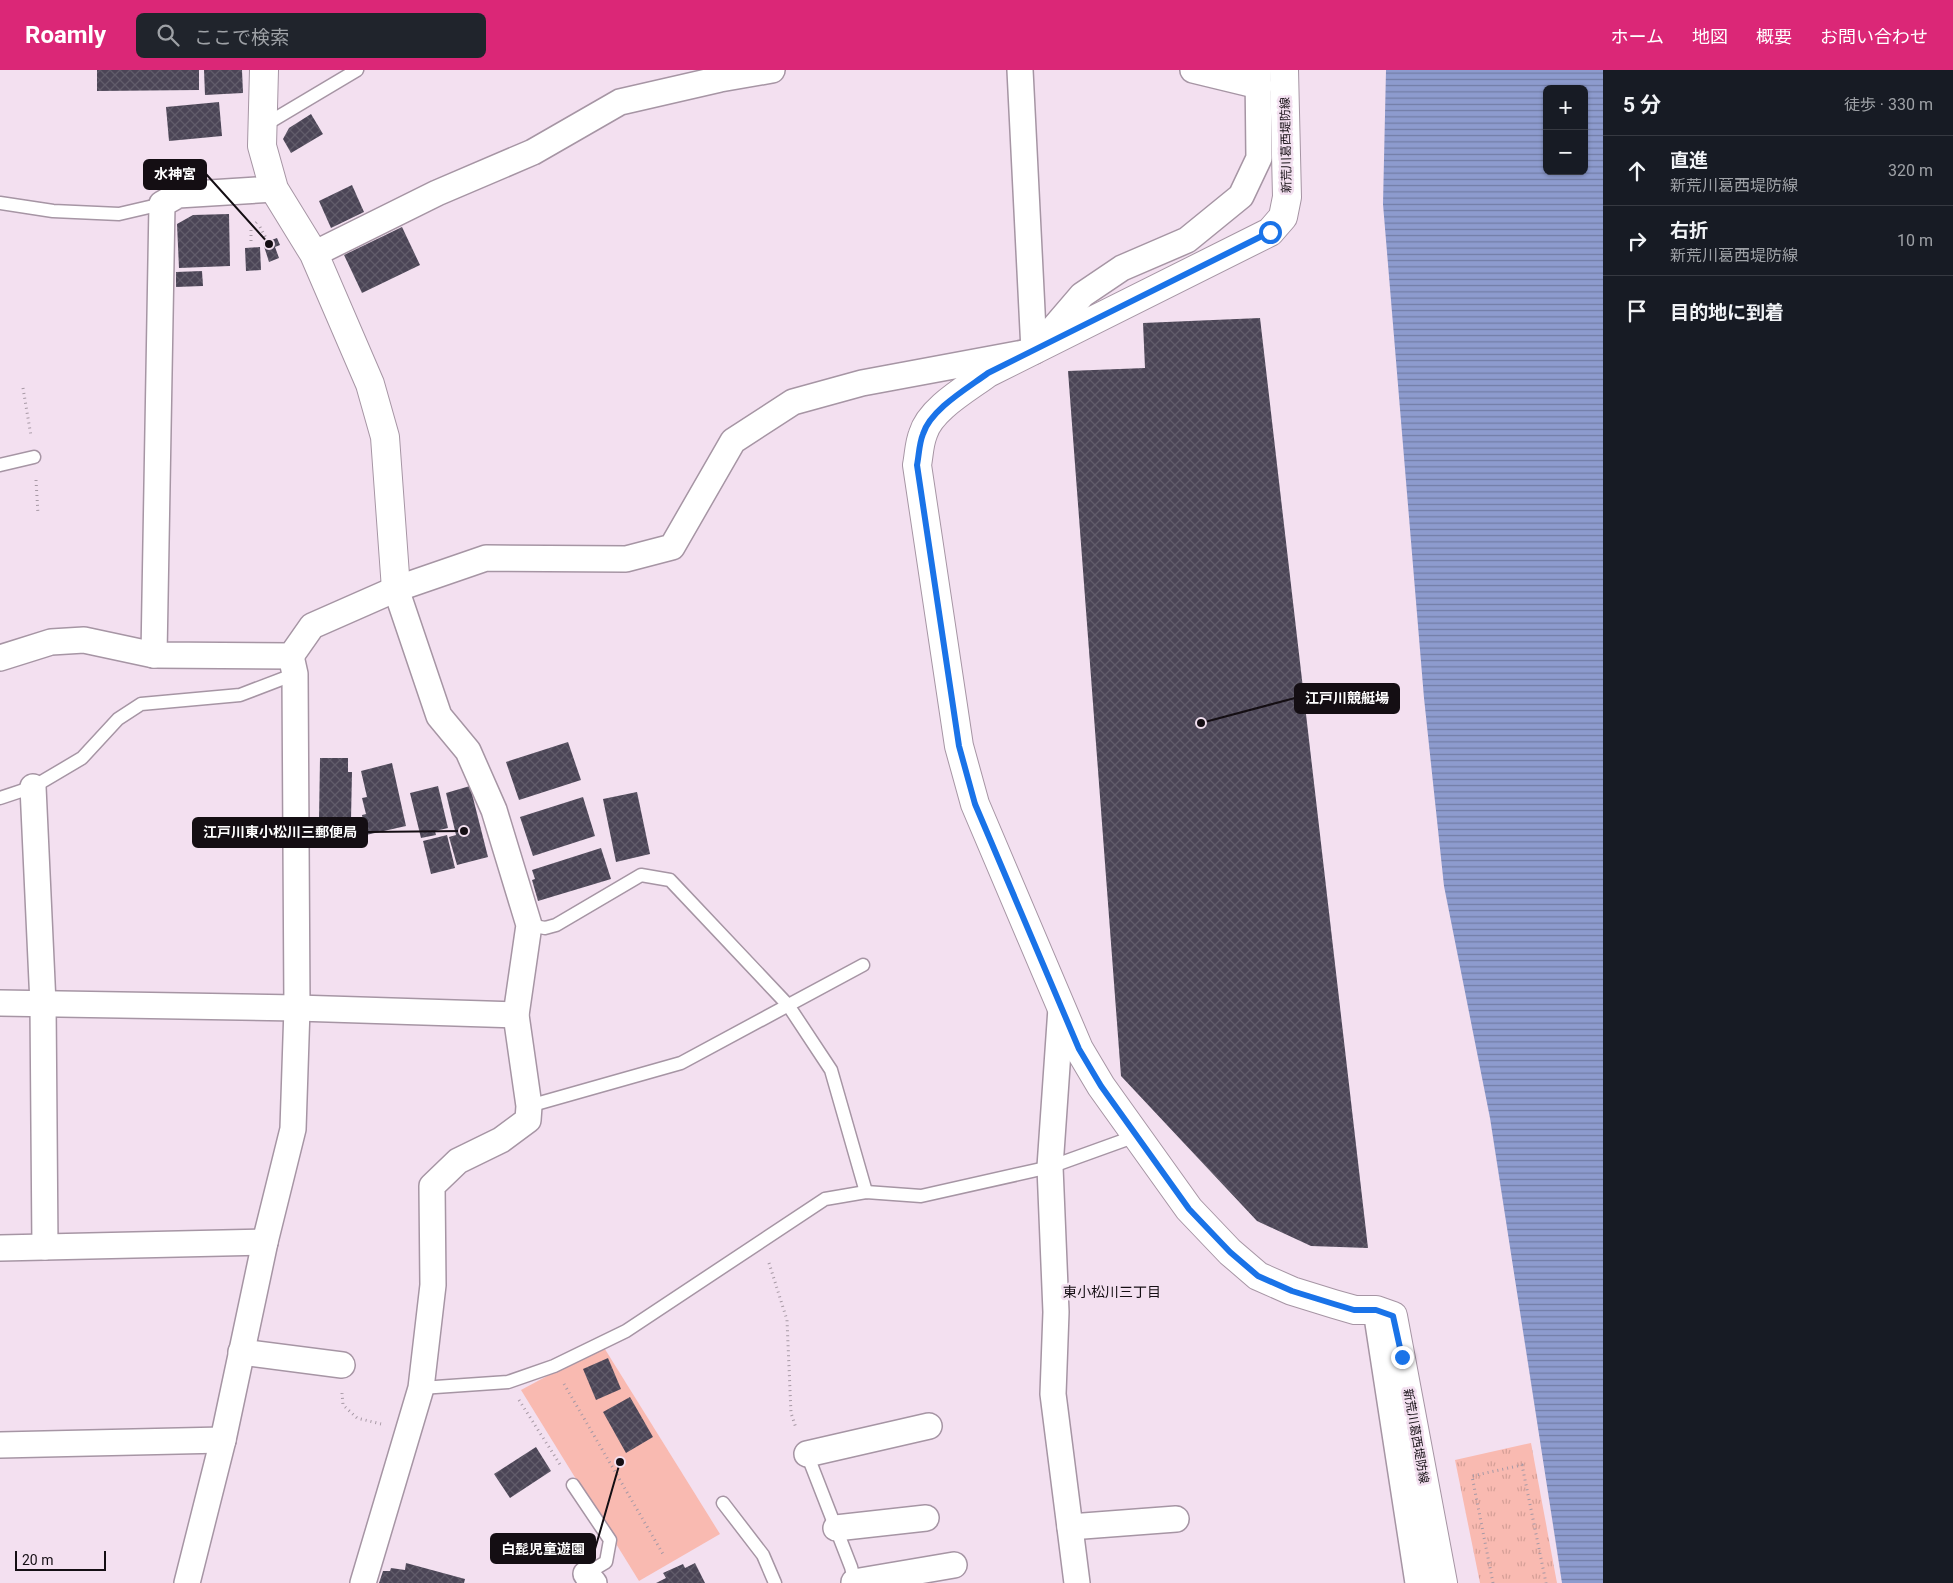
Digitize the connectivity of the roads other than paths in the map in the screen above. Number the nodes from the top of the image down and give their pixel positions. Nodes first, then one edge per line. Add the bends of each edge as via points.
1 (264, 70) edge
2 (357, 70) edge
3 (772, 70) edge
4 (1020, 70) edge
5 (1193, 70) edge
6 (1284, 70) edge
7 (718, 75) edge
8 (1259, 78) edge
9 (263, 126) junction
10 (274, 189) junction
11 (0, 203) edge
12 (162, 204) junction
13 (314, 254) junction
14 (1034, 351) junction
15 (34, 457) dead end
16 (0, 465) edge
17 (396, 589) junction
18 (154, 655) junction
19 (0, 658) edge
20 (293, 665) junction
21 (34, 787) junction
22 (0, 798) edge
23 (529, 926) junction
24 (863, 965) dead end
25 (0, 1003) edge
26 (43, 1004) junction
27 (788, 1005) junction
28 (297, 1008) junction
29 (1061, 1008) junction
30 (516, 1015) junction
31 (529, 1106) junction
32 (1136, 1136) junction
33 (1050, 1167) junction
34 (866, 1192) junction
35 (265, 1242) junction
36 (45, 1247) junction
37 (0, 1248) edge
38 (1376, 1310) junction
39 (241, 1352) junction
40 (342, 1365) road end
41 (421, 1388) junction
42 (929, 1426) dead end
43 (223, 1440) junction
44 (0, 1445) edge
45 (807, 1454) joint
46 (573, 1485) road end
47 (724, 1502) dead end
48 (926, 1518) dead end
49 (1176, 1519) dead end
50 (1070, 1527) junction
51 (836, 1528) junction
52 (954, 1566) dead end
53 (590, 1578) edge
54 (854, 1582) edge
55 (187, 1583) edge
56 (363, 1583) edge
57 (775, 1583) edge
58 (1077, 1583) edge
59 (1418, 1583) edge
60 (1443, 1583) edge

1 - 9 main road
2 - 9 lane
3 - 7 street
4 - 14 street
5 - 8 street
6 - 14 main road, 新荒川葛西堤防線 via 1287,197 1283,217 1270,232
7 - 13 street via 620,102 533,152 437,193
8 - 14 street via 1259,158 1241,196 1186,240 1122,268 1082,294
9 - 10 main road via 262,146
10 - 12 street via 178,195
10 - 13 main road
11 - 12 lane via 53,211 119,214
12 - 18 street
13 - 17 main road via 370,384 385,436
14 - 17 street via 862,383 793,402 733,441 672,546 626,559 486,558
14 - 29 main road, 新荒川葛西堤防線 via 988,373 947,403 923,433 917,465 959,746 975,804
15 - 16 lane
17 - 20 street via 312,626
17 - 23 street via 439,716 468,751 494,810
18 - 19 street via 84,640 51,642
18 - 20 street
20 - 21 lane via 240,694 141,704 118,719 82,758
20 - 28 street
21 - 22 lane
21 - 26 street
23 - 27 lane via 545,928 556,925 640,875 670,880
23 - 30 street
24 - 27 lane
25 - 26 street
26 - 28 street
26 - 36 street
27 - 31 lane via 681,1063
27 - 34 lane via 832,1070
28 - 30 street
28 - 35 street via 293,1129
29 - 32 main road, 新荒川葛西堤防線 via 1079,1049
29 - 33 street
30 - 31 street
31 - 41 street via 528,1120 501,1140 458,1161 432,1186 432,1285
32 - 33 lane
32 - 38 main road, 新荒川葛西堤防線 via 1189,1209 1258,1276 1292,1291 1354,1310
33 - 34 lane via 921,1196
33 - 50 street via 1056,1312 1053,1394
34 - 41 lane via 825,1199 626,1331 554,1366 508,1382
35 - 36 street
35 - 39 street
36 - 37 street
38 - 59 street
38 - 60 main road, 新荒川葛西堤防線 via 1393,1316
39 - 40 street
39 - 43 street
41 - 56 street
42 - 45 street
43 - 44 street
43 - 55 street
45 - 51 lane
46 - 53 lane via 610,1540 606,1562
47 - 57 lane via 763,1555
48 - 51 street
49 - 50 street
50 - 58 street
51 - 54 lane
52 - 54 street

